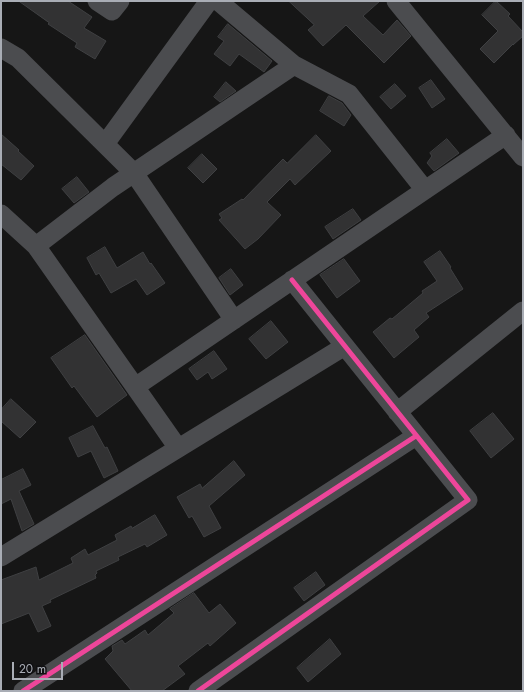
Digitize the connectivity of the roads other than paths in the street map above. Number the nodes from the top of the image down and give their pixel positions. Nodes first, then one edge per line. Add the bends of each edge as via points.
1 (97, 1) edge
2 (120, 1) edge
3 (209, 1) edge
4 (218, 1) edge
5 (396, 1) edge
6 (1, 48) edge
7 (294, 65) junction
8 (506, 135) junction
9 (105, 144) junction
10 (523, 157) edge
11 (134, 173) junction
12 (425, 190) junction
13 (1, 214) edge
14 (36, 246) junction
15 (292, 280) junction
16 (523, 311) edge
17 (234, 320) junction
18 (345, 346) junction
19 (135, 387) junction
20 (397, 412) junction
21 (416, 436) junction
22 (178, 448) junction
23 (1, 557) edge
24 (23, 691) edge
25 (198, 691) edge

1 - 2 street via 112,11
3 - 9 street
4 - 7 street
5 - 8 street
6 - 9 street via 18,58
7 - 11 street
7 - 12 street via 349,94
8 - 10 street
8 - 12 street
9 - 11 street
11 - 14 street
11 - 17 street
12 - 15 street
13 - 14 street
14 - 19 street
15 - 17 street
15 - 18 street
16 - 20 street
17 - 19 street
18 - 20 street
18 - 22 street
19 - 22 street
20 - 21 street
21 - 24 street
21 - 25 street via 468,500
22 - 23 street

